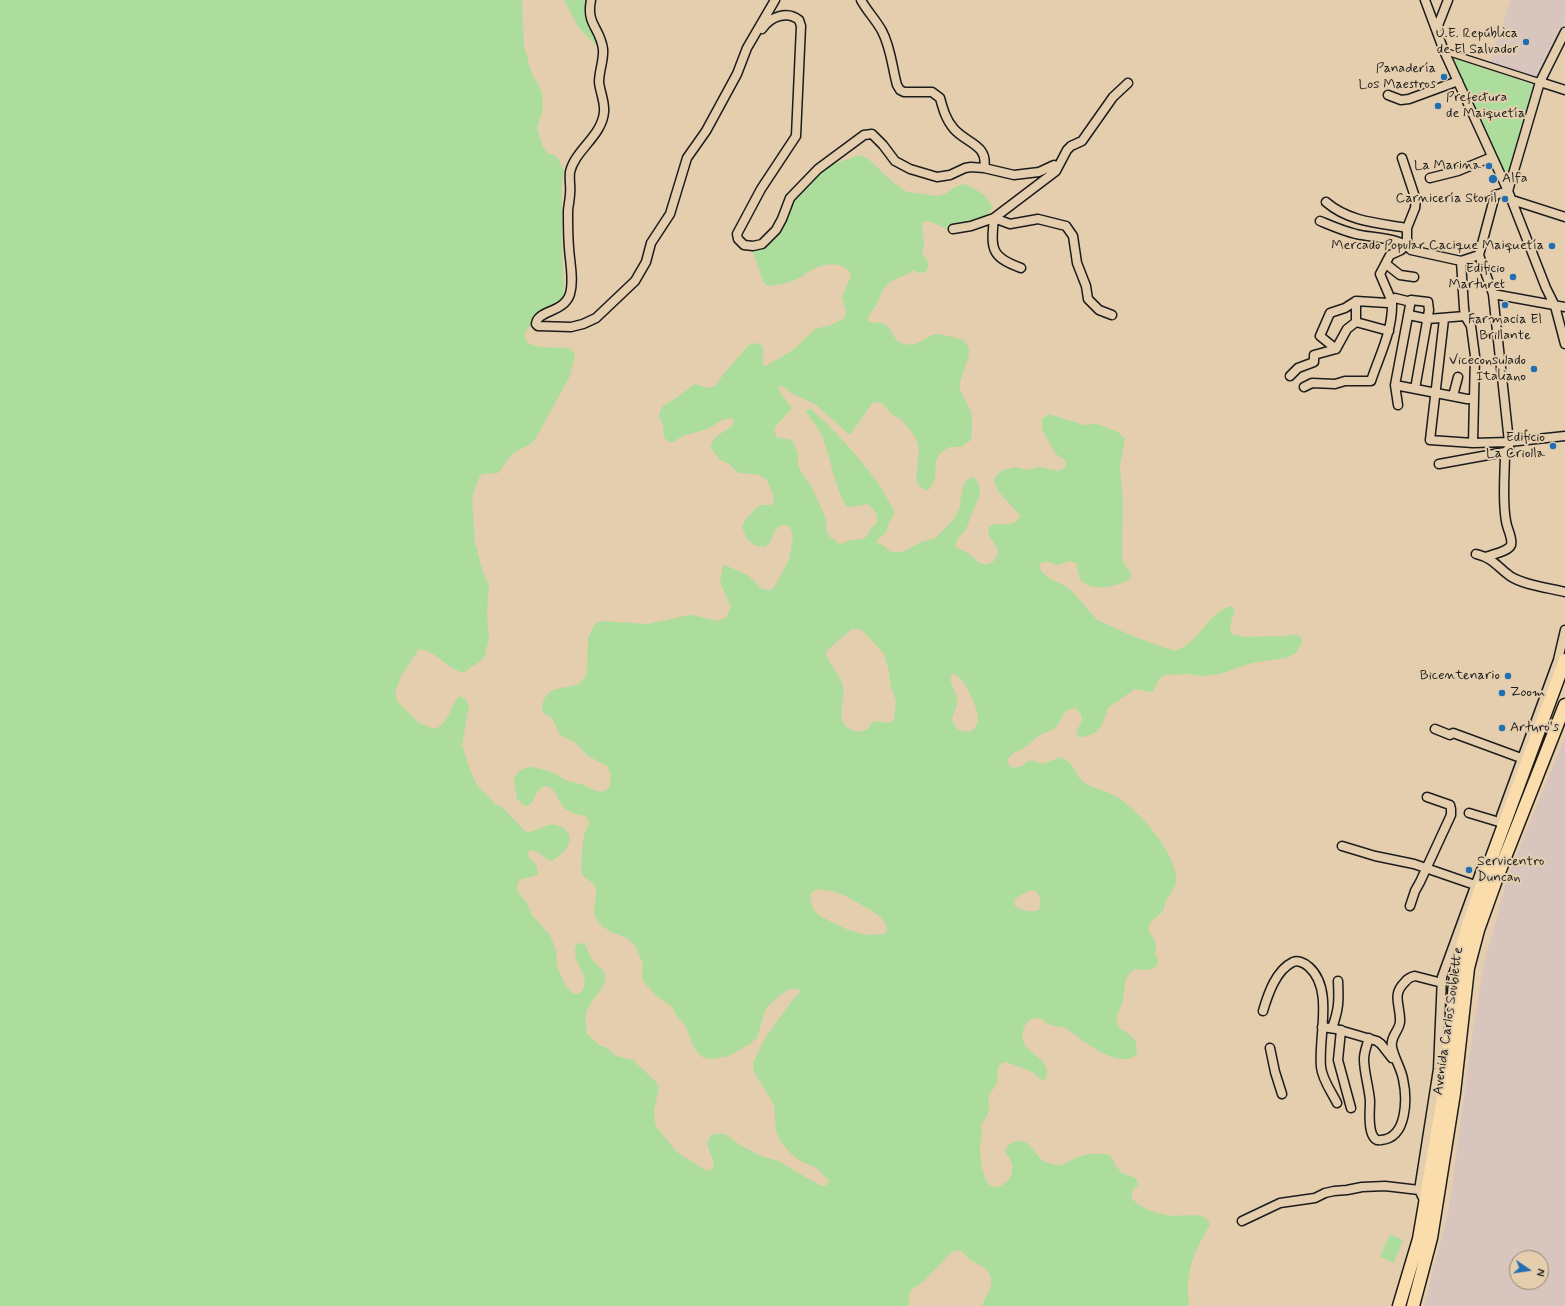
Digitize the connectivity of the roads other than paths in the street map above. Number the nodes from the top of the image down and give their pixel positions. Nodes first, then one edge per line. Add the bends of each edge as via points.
1 (591, 0) edge
2 (775, 0) edge
3 (861, 0) edge
4 (1425, 0) edge
5 (1448, 0) edge
6 (1436, 28) junction
7 (1565, 32) edge
8 (747, 48) junction
9 (1444, 51) junction
10 (1458, 81) junction
11 (1540, 82) junction
12 (1128, 83) dead end
13 (1565, 90) edge
14 (1388, 95) dead end
15 (1492, 157) junction
16 (1402, 158) dead end
17 (1057, 167) junction
18 (984, 168) junction
19 (1430, 178) dead end
20 (1508, 191) junction
21 (1512, 200) junction
22 (1326, 202) dead end
23 (1565, 217) edge
24 (994, 218) junction
25 (1320, 221) dead end
26 (1407, 228) junction
27 (953, 230) dead end
28 (1407, 244) junction
29 (1479, 255) junction
30 (1461, 261) junction
31 (1386, 264) junction
32 (1021, 268) dead end
33 (1414, 277) dead end
34 (1493, 294) junction
35 (1356, 301) junction
36 (1392, 302) junction
37 (1411, 302) junction
38 (1555, 306) junction
39 (1565, 307) edge
40 (1112, 315) dead end
41 (1409, 315) junction
42 (1466, 316) junction
43 (1428, 319) junction
44 (1444, 319) junction
45 (1356, 322) junction
46 (1389, 331) junction
47 (1565, 344) edge
48 (1336, 349) junction
49 (1290, 376) dead end
50 (1458, 377) dead end
51 (1395, 385) junction
52 (1304, 387) dead end
53 (1415, 389) junction
54 (1436, 393) junction
55 (1453, 396) junction
56 (1474, 399) junction
57 (1398, 405) dead end
58 (1565, 436) edge
59 (1509, 442) junction
60 (1474, 443) junction
61 (1504, 452) junction
62 (1438, 464) dead end
63 (1476, 554) dead end
64 (1486, 557) junction
65 (1565, 592) edge
66 (1565, 630) edge
67 (1565, 660) edge
68 (1565, 705) edge
69 (1435, 729) dead end
70 (1522, 758) junction
71 (1427, 797) dead end
72 (1469, 813) dead end
73 (1499, 822) junction
74 (1342, 846) dead end
75 (1426, 868) junction
76 (1475, 885) junction
77 (1410, 906) dead end
78 (1338, 981) dead end
79 (1442, 983) junction
80 (1263, 1011) dead end
81 (1322, 1027) junction
82 (1332, 1028) junction
83 (1341, 1030) junction
84 (1395, 1032) junction
85 (1373, 1039) junction
86 (1270, 1048) dead end
87 (1399, 1067) junction
88 (1282, 1094) dead end
89 (1337, 1103) dead end
90 (1351, 1108) dead end
91 (1419, 1190) junction
92 (1425, 1202) junction
93 (1242, 1221) dead end
94 (1399, 1306) edge
95 (1413, 1306) edge

1 - 8 street via 590,18 601,39 603,49 599,81 604,112 596,131 570,171 570,295 561,307 536,320 538,326 571,327 596,318 635,281 646,262 651,243 670,214 687,158 706,131 737,74
2 - 8 street
3 - 18 street via 888,45 900,90 932,92 940,98 947,120 954,130 979,148 984,155
4 - 6 street
5 - 6 street
6 - 9 street
7 - 11 street
8 - 18 street via 766,23 778,16 789,15 800,20 796,136 761,189 737,234 738,240 744,245 762,244 779,224 790,198 818,169 864,134 872,134 895,161 921,173 937,177 950,175 965,168
9 - 10 street
9 - 11 street
10 - 14 street via 1409,99 1401,100
10 - 15 street
11 - 13 street
11 - 20 street
12 - 17 street via 1113,97 1082,141 1067,150
15 - 19 street via 1458,171
15 - 20 street
16 - 26 street via 1416,200
17 - 18 street via 1054,165 1040,172 1014,175
17 - 24 street
20 - 21 street
20 - 29 street via 1495,195
21 - 23 street
21 - 38 street
22 - 26 street via 1335,210 1357,219
24 - 27 street
24 - 32 street via 994,250 1002,260
24 - 40 street via 1010,224 1038,219 1066,226 1073,236 1077,263 1088,298 1099,310
25 - 28 street via 1340,230
26 - 28 street
28 - 30 street via 1411,250
28 - 31 street via 1390,255
29 - 30 street
29 - 34 street
30 - 42 street
31 - 33 street via 1400,276
31 - 36 street via 1380,274
34 - 38 street
34 - 59 street
35 - 36 street
35 - 45 street
35 - 48 street via 1330,313 1320,333 1320,336
36 - 37 street via 1395,298
36 - 46 street
37 - 41 street
37 - 43 street via 1428,302
38 - 39 street
38 - 47 street
41 - 43 street
41 - 51 street
42 - 44 street
42 - 56 street via 1471,326 1475,356
43 - 44 street
43 - 53 street
44 - 54 street
45 - 46 street
45 - 48 street via 1348,329
46 - 52 street via 1371,381 1312,383
48 - 49 street via 1314,355 1314,362 1298,368
50 - 55 street
51 - 53 street
51 - 57 street
53 - 54 street
54 - 55 street
54 - 60 street via 1430,440
55 - 56 street
56 - 60 street
58 - 59 street
59 - 60 street
59 - 61 street via 1509,449
61 - 62 street
61 - 64 street via 1506,520 1511,546 1508,550
63 - 64 street
64 - 65 street via 1522,582
66 - 70 street, Avenida Carlos Soublette via 1558,660
67 - 92 main road, Avenida Carlos Soublette via 1485,876 1457,965 1444,1092
68 - 95 main road, Avenida Carlos Soublette via 1496,880 1468,968 1454,1093 1432,1230
69 - 70 street
70 - 73 street, Avenida Carlos Soublette
71 - 75 street via 1450,805 1451,815
72 - 73 street
73 - 76 street, Avenida Carlos Soublette
74 - 75 street
75 - 76 street
75 - 77 street via 1414,891
76 - 79 street, Avenida Carlos Soublette
78 - 82 street via 1338,1007
79 - 84 street via 1410,976 1398,992 1400,1022
79 - 91 street, Avenida Carlos Soublette via 1438,1069
80 - 81 street via 1275,980 1294,961 1306,963 1319,980 1322,990
81 - 82 street
81 - 89 street via 1321,1069
82 - 83 street
83 - 85 street
83 - 90 street via 1338,1060
84 - 85 street via 1386,1040
84 - 87 street via 1392,1048
85 - 87 street via 1386,1049
85 - 87 street via 1364,1058 1370,1100 1370,1127 1376,1140 1388,1138 1399,1129 1403,1121 1406,1092
86 - 88 street
91 - 92 street
91 - 93 street via 1385,1186 1334,1191 1315,1198 1280,1203
92 - 94 main road, Avenida Carlos Soublette via 1419,1239

